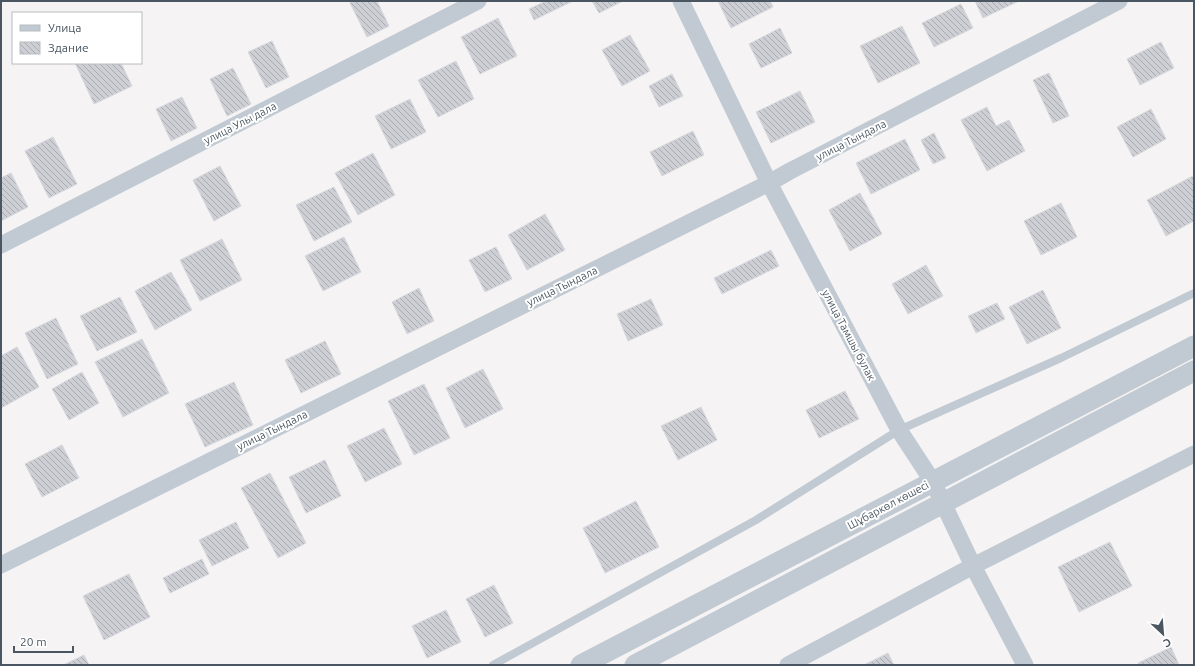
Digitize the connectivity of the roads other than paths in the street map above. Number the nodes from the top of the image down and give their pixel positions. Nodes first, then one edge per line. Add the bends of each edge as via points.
1 (478, 1) edge
2 (681, 1) edge
3 (1119, 1) edge
4 (769, 183) junction
5 (1, 245) edge
6 (1194, 293) edge
7 (1194, 346) edge
8 (1194, 371) edge
9 (899, 430) junction
10 (1194, 454) edge
11 (933, 482) junction
12 (943, 503) junction
13 (1, 565) edge
14 (973, 566) junction
15 (493, 665) edge
16 (582, 665) edge
17 (635, 665) edge
18 (788, 665) edge
19 (1024, 665) edge

1 - 5 street, улица Улы дала
2 - 4 street, улица Тамшы булак
3 - 4 street, улица Тындала
4 - 9 street, улица Тамшы булак
4 - 13 street, улица Тындала
6 - 9 lane via 1061,358
7 - 11 street, Шұбаркөл көшесі
8 - 12 street
9 - 11 street, улица Тамшы булак
9 - 15 lane via 756,520
10 - 14 street
11 - 12 street, улица Тамшы булак
11 - 16 street, Шұбаркөл көшесі
12 - 14 street, улица Тамшы булак
12 - 17 street
14 - 18 street
14 - 19 street, улица Тамшы булак

